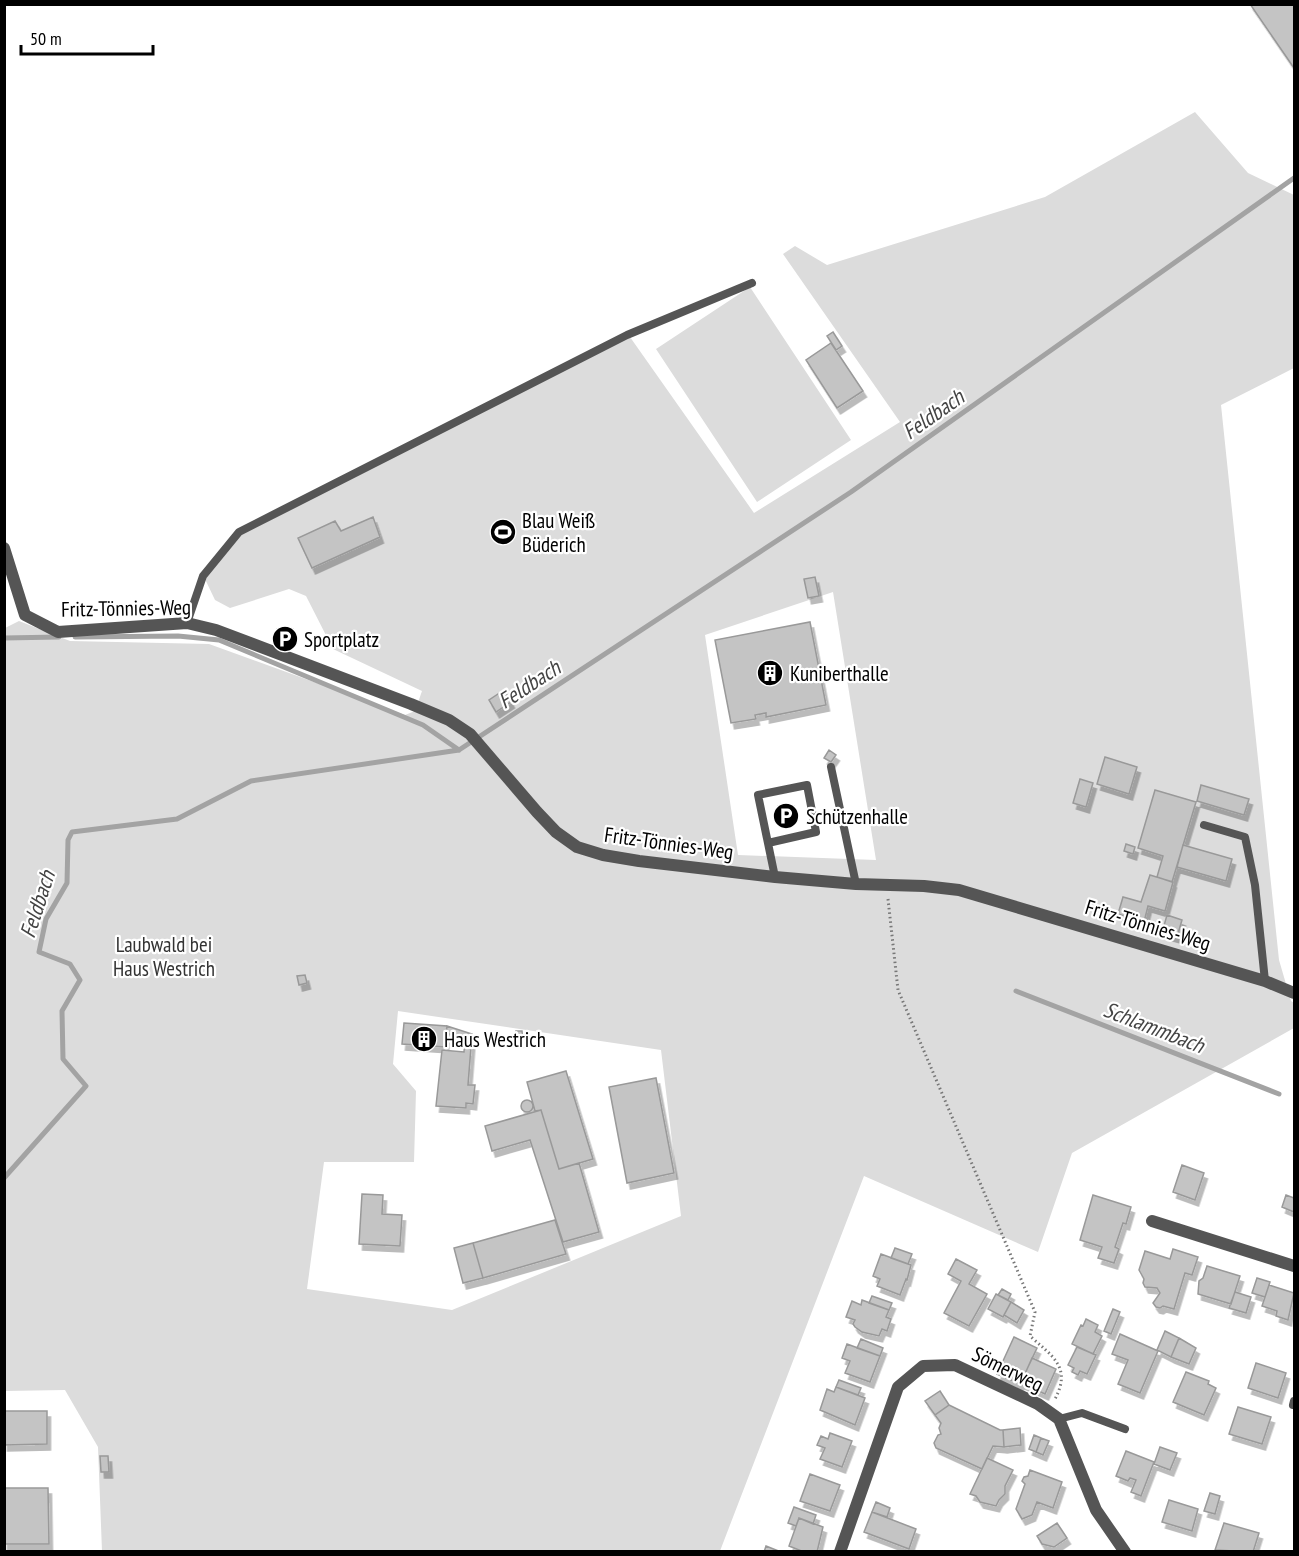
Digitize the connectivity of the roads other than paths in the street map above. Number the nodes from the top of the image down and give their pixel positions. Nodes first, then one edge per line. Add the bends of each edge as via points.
1 (752, 283) dead end
2 (4, 548) edge
3 (187, 623) junction
4 (831, 767) dead end
5 (1204, 825) dead end
6 (768, 843) junction
7 (775, 877) junction
8 (856, 884) junction
9 (1265, 981) junction
10 (1294, 993) edge
11 (1152, 1221) dead end
12 (1294, 1266) edge
13 (1059, 1419) junction
14 (1125, 1429) dead end
15 (840, 1551) edge
16 (1125, 1551) edge

1 - 3 lane via 627,334 239,532 203,576
2 - 3 street, Fritz-Tönnies-Weg via 25,615 58,632
3 - 7 street, Fritz-Tönnies-Weg via 216,630 449,720 470,734 556,832 577,847 639,861
4 - 8 lane
5 - 9 lane via 1245,837 1255,885
6 - 6 lane via 758,795 807,785 816,832
6 - 7 lane
7 - 8 street, Fritz-Tönnies-Weg
8 - 9 street, Fritz-Tönnies-Weg via 959,890
9 - 10 street, Fritz-Tönnies-Weg
11 - 12 street
13 - 14 lane via 1082,1413
13 - 15 street, Sömerweg via 1038,1404 955,1365 923,1366 898,1387
13 - 16 street via 1096,1510

